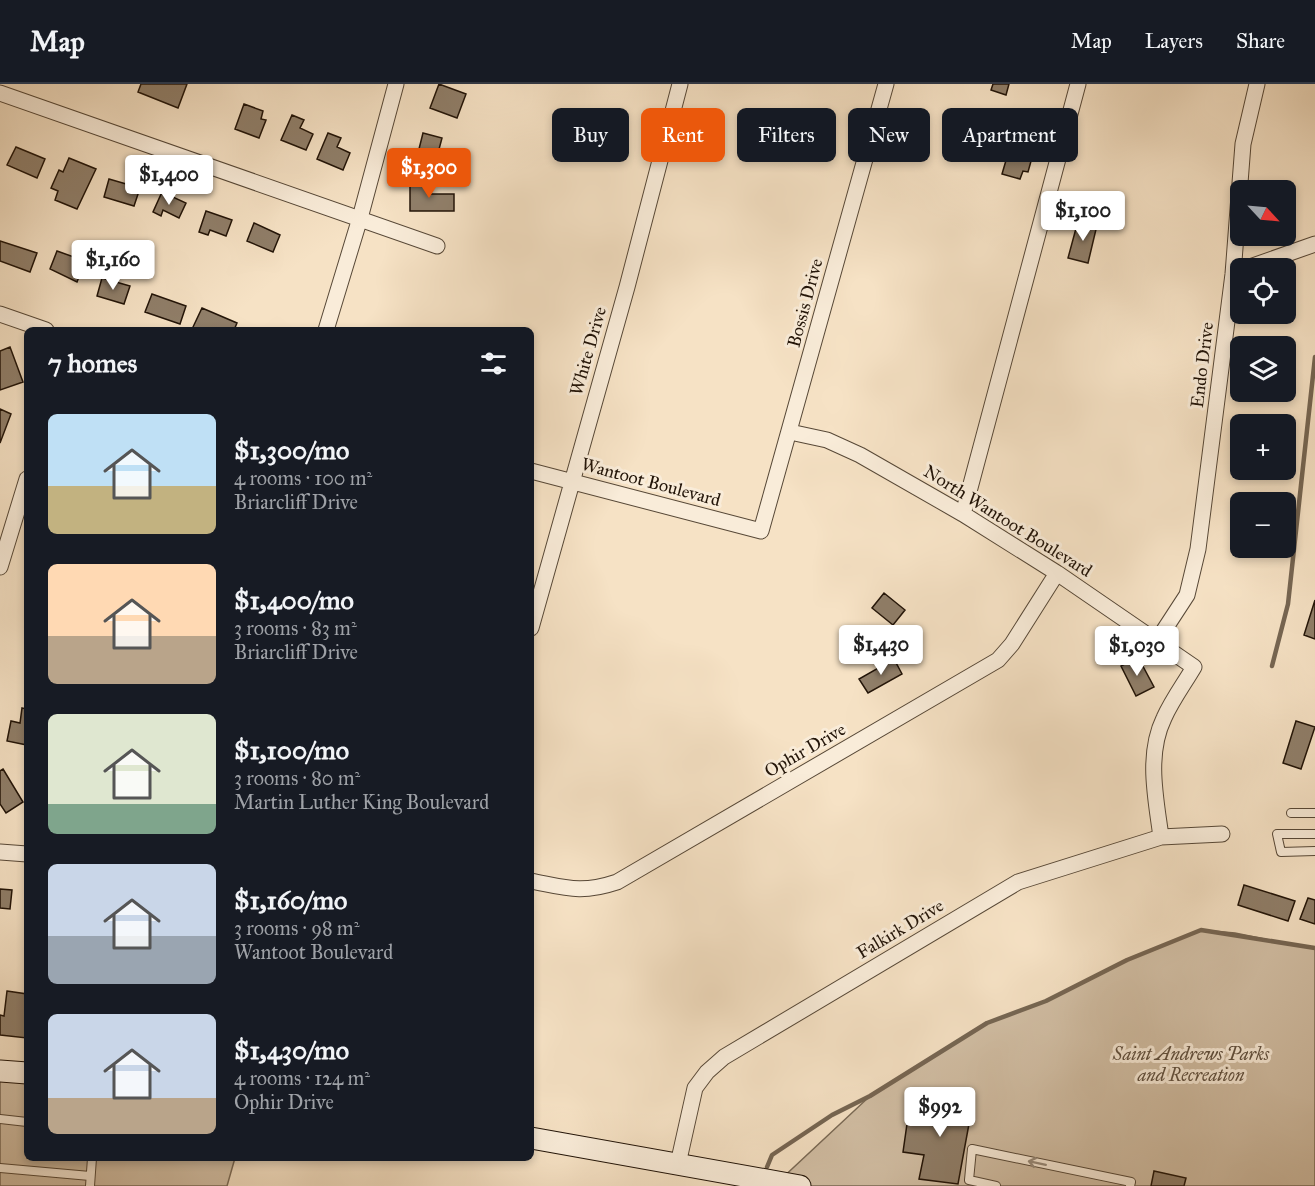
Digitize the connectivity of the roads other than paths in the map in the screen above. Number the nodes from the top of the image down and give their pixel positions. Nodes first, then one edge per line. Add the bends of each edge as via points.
1 (396, 84) edge
2 (680, 84) edge
3 (886, 84) edge
4 (1078, 84) edge
5 (1257, 84) edge
6 (0, 93) edge
7 (360, 218) junction
8 (1315, 244) edge
9 (437, 246) dead end
10 (1240, 258) edge
11 (1276, 258) edge
12 (0, 314) edge
13 (1232, 324) edge
14 (37, 327) edge
15 (327, 327) edge
16 (790, 432) junction
17 (534, 472) edge
18 (571, 480) junction
19 (24, 489) edge
20 (963, 514) junction
21 (761, 531) joint
22 (0, 567) edge
23 (1057, 573) junction
24 (534, 617) edge
25 (1157, 641) junction
26 (1291, 813) dead end
27 (1315, 813) edge
28 (1222, 834) dead end
29 (1315, 834) edge
30 (1161, 837) junction
31 (1315, 851) edge
32 (0, 852) edge
33 (24, 854) edge
34 (534, 882) edge
35 (0, 1071) edge
36 (24, 1073) edge
37 (0, 1119) edge
38 (24, 1122) edge
39 (534, 1139) edge
40 (92, 1161) edge
41 (678, 1164) junction
42 (0, 1168) edge
43 (90, 1176) junction
44 (778, 1184) edge
45 (90, 1186) edge
46 (800, 1186) edge
47 (996, 1186) edge
48 (1130, 1186) edge

1 - 7 street
2 - 18 street, White Drive
3 - 16 street, Bossis Drive
4 - 20 street
5 - 10 street, Endo Drive via 1243,144
6 - 7 street
7 - 9 street
7 - 15 street
8 - 11 street
12 - 14 street
13 - 25 street, Endo Drive via 1192,580 1187,596
16 - 20 street, North Wantoot Boulevard via 826,440 860,455
16 - 21 street, Bossis Drive
17 - 18 street, Wantoot Boulevard
18 - 21 street, Wantoot Boulevard
18 - 24 street, White Drive
19 - 22 street
20 - 23 street, North Wantoot Boulevard
23 - 25 street, North Wantoot Boulevard
23 - 34 street, Ophir Drive via 1012,644 988,666 616,882 576,890
25 - 30 street, North Wantoot Boulevard via 1194,667 1163,720 1154,753
26 - 27 lane
28 - 30 street, Falkirk Drive
29 - 31 lane via 1277,834 1281,852
30 - 41 street, Falkirk Drive via 1018,882 724,1057 695,1088
32 - 33 street
35 - 36 main road
37 - 38 lane
39 - 41 main road
40 - 43 lane
41 - 44 main road
42 - 43 lane
43 - 45 lane
44 - 46 main road
48 -> 47 lane via 1131,1182 972,1149 969,1180

